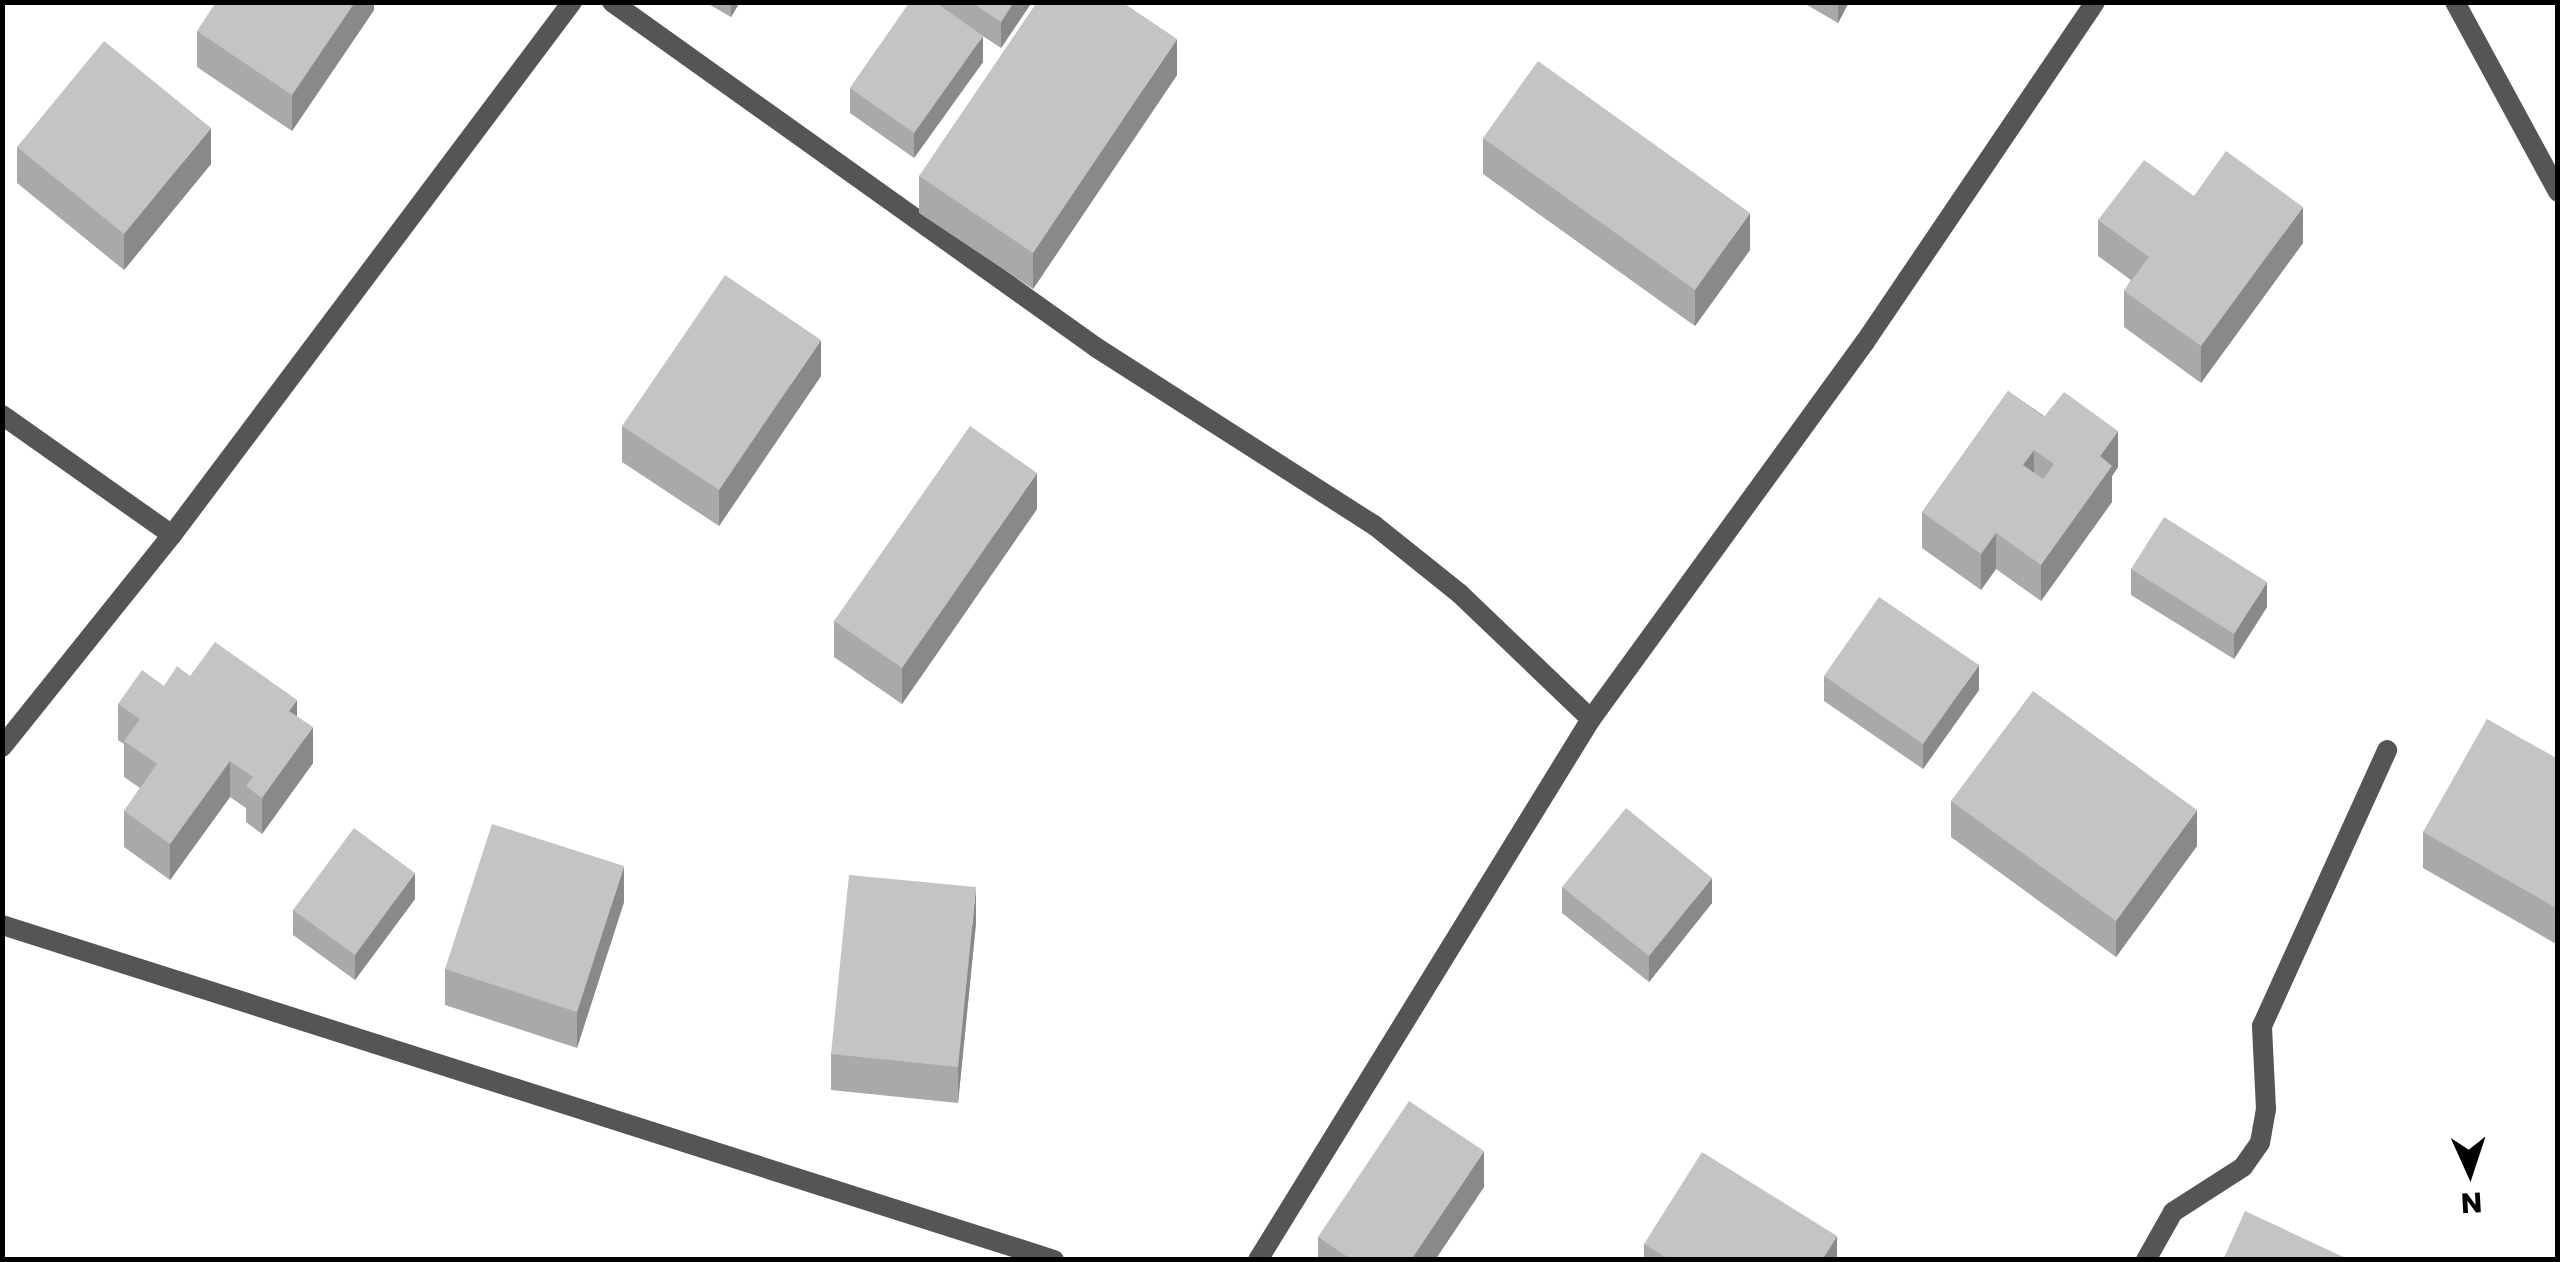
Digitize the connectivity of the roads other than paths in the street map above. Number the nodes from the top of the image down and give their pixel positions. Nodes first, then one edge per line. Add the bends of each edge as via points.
1 (572, 2) edge
2 (612, 2) edge
3 (2095, 2) edge
4 (2455, 2) edge
5 (2558, 192) edge
6 (2, 414) edge
7 (172, 534) junction
8 (1591, 719) junction
9 (2, 747) edge
10 (2387, 750) dead end
11 (2, 925) edge
12 (1011, 1250) edge
13 (1054, 1260) edge
14 (1258, 1260) edge
15 (2146, 1260) edge

1 - 7 street
2 - 8 street via 1097,348 1374,525 1459,593
3 - 8 street via 1865,342
4 - 5 street
6 - 7 street
7 - 9 street
8 - 14 street
10 - 15 street via 2262,1026 2266,1110 2260,1143 2243,1167 2173,1212
11 - 12 street
12 - 13 street

